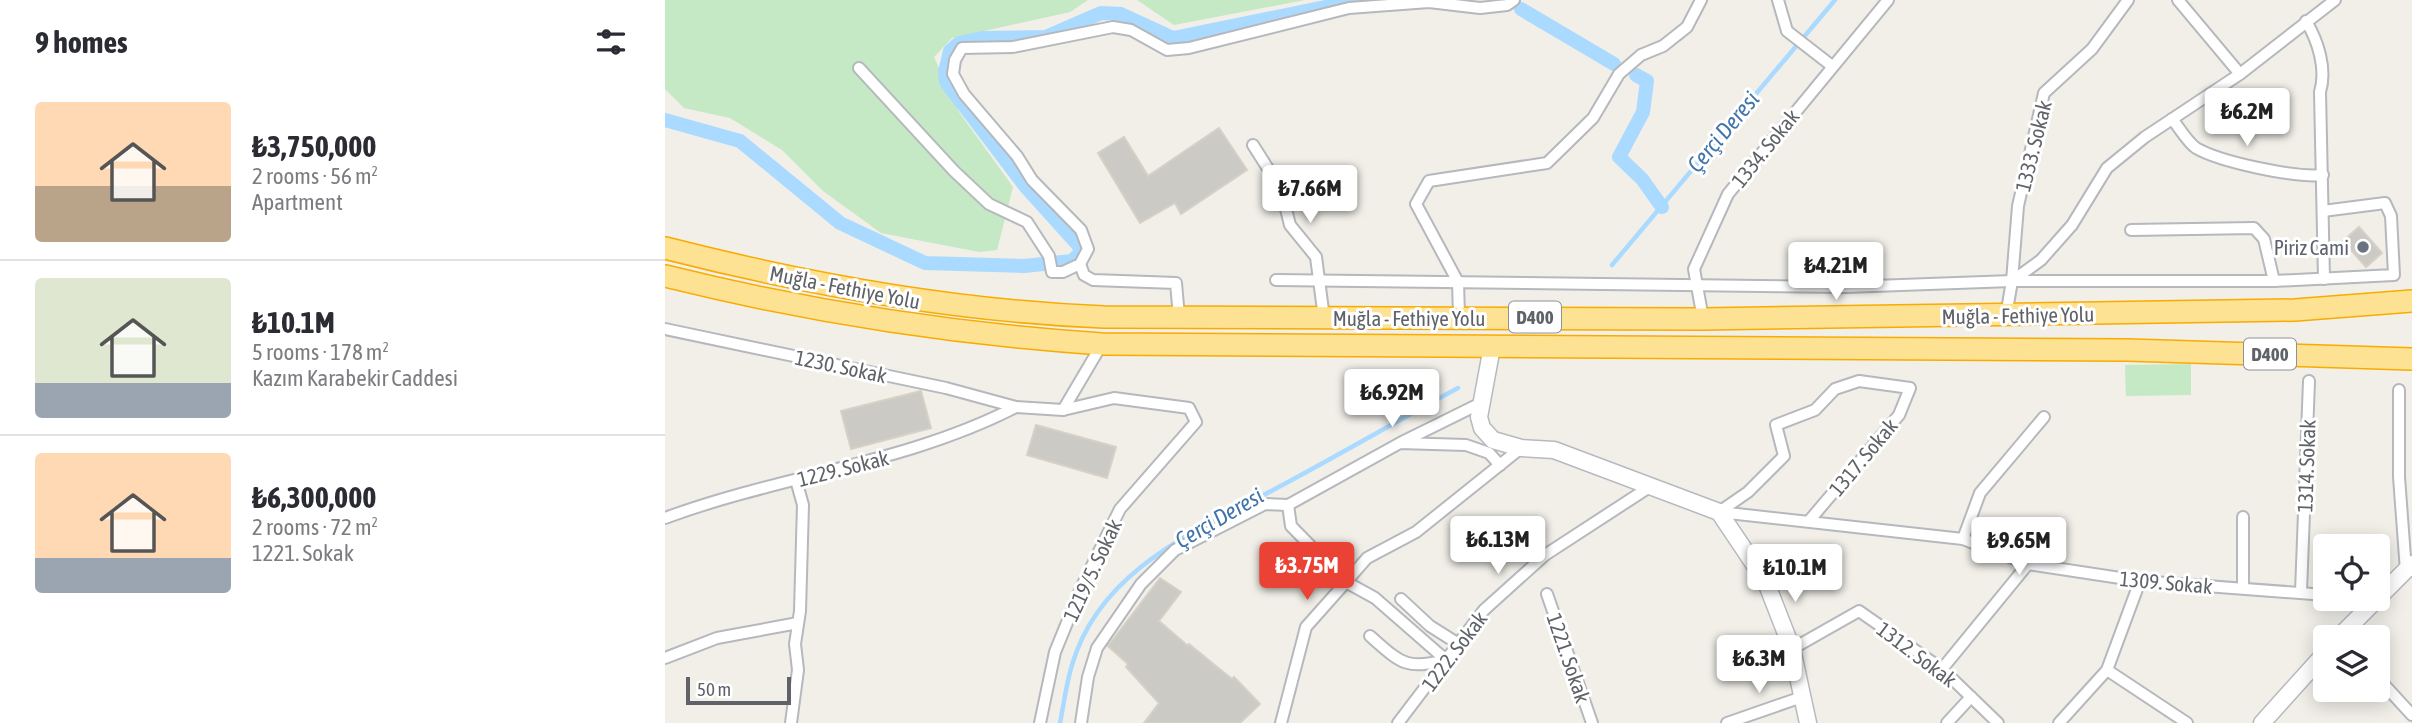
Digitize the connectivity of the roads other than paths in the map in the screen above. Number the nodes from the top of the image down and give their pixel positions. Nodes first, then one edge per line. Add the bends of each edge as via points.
1 (1514, 0) edge
2 (1701, 0) edge
3 (1778, 0) edge
4 (1888, 0) edge
5 (2128, 0) edge
6 (2178, 0) edge
7 (2335, 0) edge
8 (2306, 22) junction
9 (1832, 66) junction
10 (859, 68) dead end
11 (2241, 74) junction
12 (2172, 118) junction
13 (1253, 145) dead end
14 (2323, 175) junction
15 (2323, 211) junction
16 (2131, 230) dead end
17 (665, 248) edge
18 (1080, 264) junction
19 (665, 276) edge
20 (2324, 279) junction
21 (1276, 280) dead end
22 (1319, 280) junction
23 (2012, 281) junction
24 (2274, 281) junction
25 (1458, 282) junction
26 (1697, 286) junction
27 (2412, 301) edge
28 (1459, 316) junction
29 (2006, 316) junction
30 (1179, 317) junction
31 (1324, 318) junction
32 (1703, 319) junction
33 (665, 329) edge
34 (1102, 344) junction
35 (1492, 347) junction
36 (2412, 359) edge
37 (2309, 381) dead end
38 (2399, 390) dead end
39 (1481, 403) junction
40 (1016, 408) junction
41 (1063, 410) junction
42 (2044, 417) dead end
43 (1400, 443) junction
44 (1521, 448) junction
45 (1500, 465) junction
46 (796, 480) junction
47 (1651, 486) junction
48 (1288, 505) junction
49 (1719, 512) junction
50 (2243, 517) dead end
51 (665, 518) edge
52 (1809, 521) junction
53 (1963, 539) junction
54 (2028, 564) junction
55 (2409, 567) edge
56 (2140, 581) junction
57 (1346, 582) junction
58 (2243, 588) junction
59 (2390, 588) edge
60 (2301, 592) junction
61 (2313, 593) edge
62 (1547, 594) dead end
63 (1401, 599) dead end
64 (2367, 611) edge
65 (798, 623) junction
66 (2352, 625) edge
67 (1370, 636) dead end
68 (1457, 643) junction
69 (1793, 649) junction
70 (665, 658) edge
71 (1446, 660) junction
72 (2313, 666) edge
73 (1942, 669) junction
74 (2106, 670) junction
75 (2390, 691) edge
76 (1802, 697) junction
77 (1971, 697) junction
78 (2412, 715) edge
79 (791, 723) edge
80 (1040, 723) edge
81 (1081, 723) edge
82 (1280, 723) edge
83 (1398, 723) edge
84 (1592, 723) edge
85 (1727, 723) edge
86 (1808, 723) edge
87 (1947, 723) edge
88 (1998, 723) edge
89 (2059, 723) edge
90 (2187, 723) edge
91 (2262, 723) edge

1 - 18 street via 1480,8 1429,2 1349,9 1167,50 1131,30 1112,27 1013,47 962,48 953,74 1032,180 1081,230 1088,249
2 - 25 street via 1687,27 1619,74 1593,118 1547,163 1429,181 1416,204
3 - 9 street via 1787,31
4 - 9 street, 1334. Sokak
5 - 23 street, 1333. Sokak via 2092,49 2044,93 2018,206
6 - 11 street
7 - 8 street
8 - 11 street
8 - 14 street via 2316,39 2323,80
9 - 26 street, 1334. Sokak via 1728,194 1694,269
10 - 18 street via 989,204 1027,222 1049,256 1052,272
11 - 12 street
12 - 14 street via 2195,148 2260,169 2306,177
12 - 23 street via 2107,168 2072,225 2041,260
13 - 22 street via 1281,189 1290,225 1316,257
14 - 15 street
15 - 20 street
15 - 20 street via 2385,203 2391,216 2394,275
16 - 24 street via 2254,228 2264,239
17 - 30 highway, Muğla - Fethiye Yolu / D400 via 893,298 1017,313
18 - 30 street via 1084,275 1093,280 1176,283
19 - 34 highway, Muğla - Fethiye Yolu / D400 via 882,322 1006,338
20 - 24 street
21 - 22 street
22 - 25 street
22 - 31 street
23 - 24 street
23 - 26 street
23 - 29 street, 1333. Sokak
25 - 26 street
25 - 28 street
26 - 32 street, 1334. Sokak
27 - 29 highway, Muğla - Fethiye Yolu / D400 via 2295,310
28 - 31 highway, Muğla - Fethiye Yolu / D400
28 - 32 highway, Muğla - Fethiye Yolu / D400
29 - 32 highway, Muğla - Fethiye Yolu / D400
30 - 31 highway, Muğla - Fethiye Yolu / D400
33 - 40 street, 1230. Sokak via 946,388
34 - 35 highway, Muğla - Fethiye Yolu / D400
34 - 41 street
35 - 36 highway, Muğla - Fethiye Yolu / D400 via 2129,350
35 - 39 street
37 - 60 street, 1314. Sokak
38 - 55 street via 2399,477
39 - 43 street
39 - 44 street via 1482,428 1493,440
40 - 41 street, 1219/5. Sokak
40 - 46 street, 1229. Sokak via 974,429 890,458
41 - 80 street, 1219/5. Sokak via 1114,398 1189,408 1196,422 1120,509 1081,586 1055,652
42 - 53 street via 1980,493
43 - 45 street via 1466,445 1489,453
43 - 48 street
44 - 45 street
44 - 47 street via 1554,450
45 - 57 street via 1416,532 1367,558
46 - 51 street, 1229. Sokak
46 - 65 street via 803,505
47 - 49 street
47 - 68 street, 1222. Sokak via 1545,555 1484,610
48 - 57 street via 1291,526
48 - 81 street via 1265,504 1175,550 1141,584 1097,648
49 - 52 street, 1309. Sokak
49 - 52 street, 1317. Sokak via 1748,492 1784,456 1776,425 1815,410 1835,389 1859,381 1910,388 1899,415
49 - 69 street via 1766,582
50 - 58 street
52 - 53 street, 1309. Sokak
53 - 54 street, 1309. Sokak
54 - 56 street, 1309. Sokak
54 - 73 street
55 - 59 street
56 - 58 street, 1309. Sokak
56 - 74 street
57 - 71 street via 1375,597
57 - 82 street via 1306,627
58 - 60 street, 1309. Sokak
60 - 61 street, 1309. Sokak
62 - 84 street, 1221. Sokak
63 - 68 street
64 - 66 street
65 - 70 street via 717,638
65 - 79 street
67 - 71 street via 1402,664 1420,667
68 - 71 street, 1222. Sokak
69 - 73 street, 1312. Sokak via 1859,611
69 - 76 street
71 - 83 street, 1222. Sokak
72 - 91 street
73 - 77 street, 1312. Sokak
74 - 89 street
74 - 90 street
75 - 78 street
76 - 85 street
76 - 86 street
77 - 87 street
77 - 88 street, 1312. Sokak

